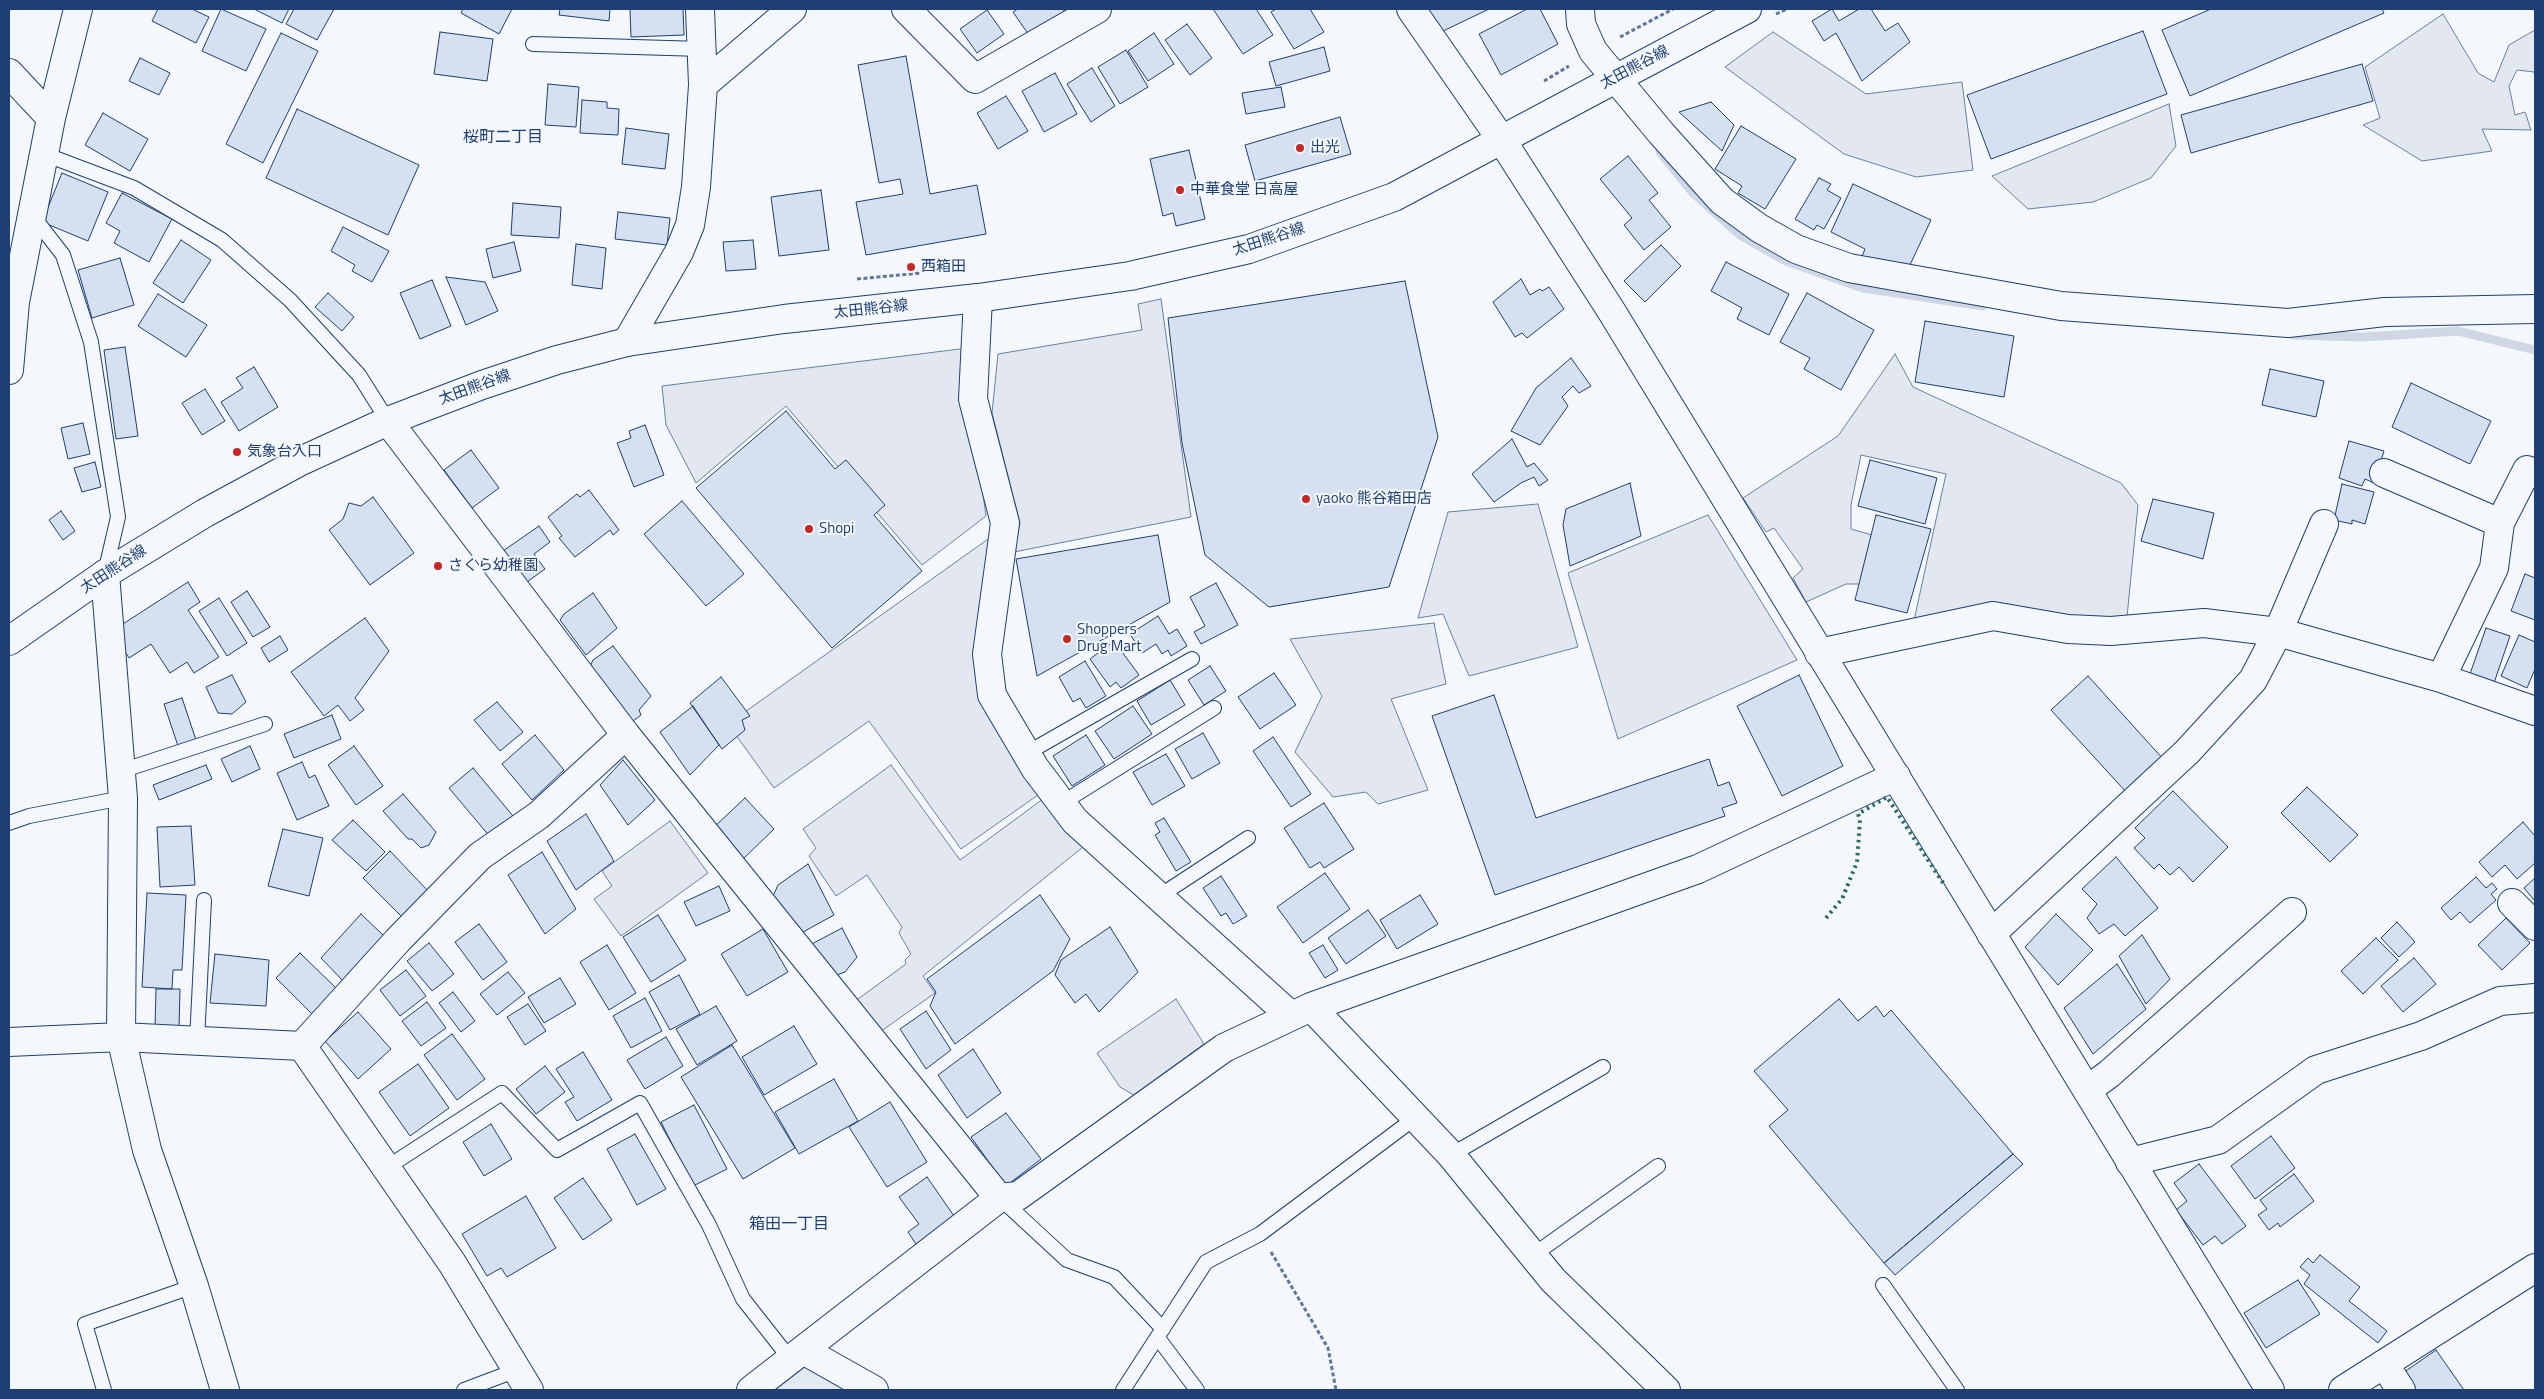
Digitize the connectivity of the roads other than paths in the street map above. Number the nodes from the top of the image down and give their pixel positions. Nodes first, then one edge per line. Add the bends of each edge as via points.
1 (78, 9) edge
2 (700, 9) edge
3 (792, 9) edge
4 (906, 9) edge
5 (1097, 9) edge
6 (1411, 9) edge
7 (1580, 9) edge
8 (1737, 11) edge
9 (533, 44) dead end
10 (702, 49) junction
11 (9, 73) edge
12 (1604, 84) junction
13 (703, 85) junction
14 (51, 118) junction
15 (1501, 139) junction
16 (44, 154) junction
17 (32, 214) junction
18 (978, 298) junction
19 (12, 299) edge
20 (2535, 309) edge
21 (627, 342) junction
22 (9, 370) edge
23 (388, 421) junction
24 (2384, 473) dead end
25 (2535, 474) edge
26 (2500, 523) junction
27 (2324, 524) dead end
28 (105, 574) junction
29 (2278, 632) junction
30 (11, 636) edge
31 (1819, 652) junction
32 (1192, 659) dead end
33 (2441, 678) junction
34 (1214, 708) dead end
35 (2535, 711) edge
36 (265, 724) dead end
37 (626, 735) junction
38 (1026, 753) junction
39 (121, 771) junction
40 (1896, 776) junction
41 (123, 798) junction
42 (1062, 803) junction
43 (9, 823) edge
44 (1248, 838) dead end
45 (1158, 897) junction
46 (204, 900) dead end
47 (2512, 903) dead end
48 (2292, 912) dead end
49 (2535, 926) edge
50 (1991, 934) junction
51 (2535, 998) edge
52 (1301, 1012) junction
53 (121, 1037) junction
54 (197, 1041) junction
55 (9, 1042) edge
56 (302, 1046) junction
57 (1603, 1067) dead end
58 (2087, 1090) junction
59 (1415, 1118) junction
60 (1451, 1155) junction
61 (2130, 1162) junction
62 (1658, 1166) dead end
63 (386, 1168) junction
64 (999, 1198) junction
65 (1532, 1256) junction
66 (2535, 1268) edge
67 (1884, 1285) dead end
68 (194, 1286) junction
69 (1161, 1334) junction
70 (797, 1355) junction
71 (2384, 1364) junction
72 (523, 1380) edge
73 (104, 1390) edge
74 (225, 1390) edge
75 (464, 1390) edge
76 (751, 1390) edge
77 (874, 1390) edge
78 (1123, 1390) edge
79 (1196, 1390) edge
80 (1666, 1390) edge
81 (1957, 1390) edge
82 (2270, 1390) edge
83 (2343, 1390) edge
84 (2401, 1390) edge

1 - 14 street
2 - 10 street
3 - 13 street
4 - 5 street via 975,79
6 - 15 street
7 - 12 street via 1581,24
8 - 12 street, 太田熊谷線
9 - 10 lane
10 - 13 street
11 - 14 street
12 - 15 street, 太田熊谷線
12 - 20 street via 1722,201 1759,228 1796,249 1849,268 2060,306 2288,323 2386,312
13 - 21 street via 690,225 658,291
14 - 16 street
15 - 18 street, 太田熊谷線 via 1394,197 1249,249 1130,276
15 - 31 street via 1612,312
16 - 17 street
16 - 23 lane via 134,188 222,240 290,300 359,375
17 - 19 street
17 - 28 lane via 64,255 91,342 118,518
18 - 21 street, 太田熊谷線 via 784,319
18 - 38 street via 973,399 1005,523 988,654 990,678 992,694
19 - 22 street
21 - 23 street, 太田熊谷線 via 557,360
23 - 28 street, 太田熊谷線 via 301,461
23 - 37 street
24 - 26 street
25 - 26 street via 2527,470
26 - 33 street via 2494,568
27 - 29 street
28 - 30 street, 太田熊谷線
28 - 39 street
29 - 31 street via 2204,623 2111,631 2068,629 1993,616
29 - 33 street
29 - 50 street via 2253,680 2187,752
31 - 40 street
32 - 38 lane
33 - 35 street
34 - 42 lane
36 - 39 lane
37 - 56 street via 539,815 480,856
37 - 64 street
38 - 42 street
39 - 41 street
40 - 50 street
40 - 52 street via 1698,869
41 - 43 lane via 29,816
41 - 53 street
42 - 45 street via 1075,822
44 - 45 lane
45 - 52 street
46 - 54 lane
47 - 49 street
48 - 58 street
50 - 58 street
51 - 61 street via 2500,1001 2421,1036 2316,1070 2218,1140
52 - 59 street
52 - 64 street via 1224,1048 1018,1196
53 - 54 street
53 - 55 street
53 - 68 street via 147,1150
54 - 56 street
56 - 63 street
57 - 60 lane
58 - 61 street
59 - 60 street
59 - 69 lane via 1260,1234 1206,1262
60 - 65 street
61 - 82 street
62 - 65 lane
63 - 70 lane via 502,1093 557,1150 640,1103 709,1225 743,1299
63 - 72 street via 452,1263
64 - 69 lane via 1067,1260 1114,1277
64 - 70 street
65 - 80 street
66 - 71 street
67 - 81 lane
68 - 73 lane via 85,1324
68 - 74 street
69 - 78 lane
69 - 79 lane
70 - 76 street
70 - 77 street
71 - 83 street
71 - 84 street
72 - 75 lane

